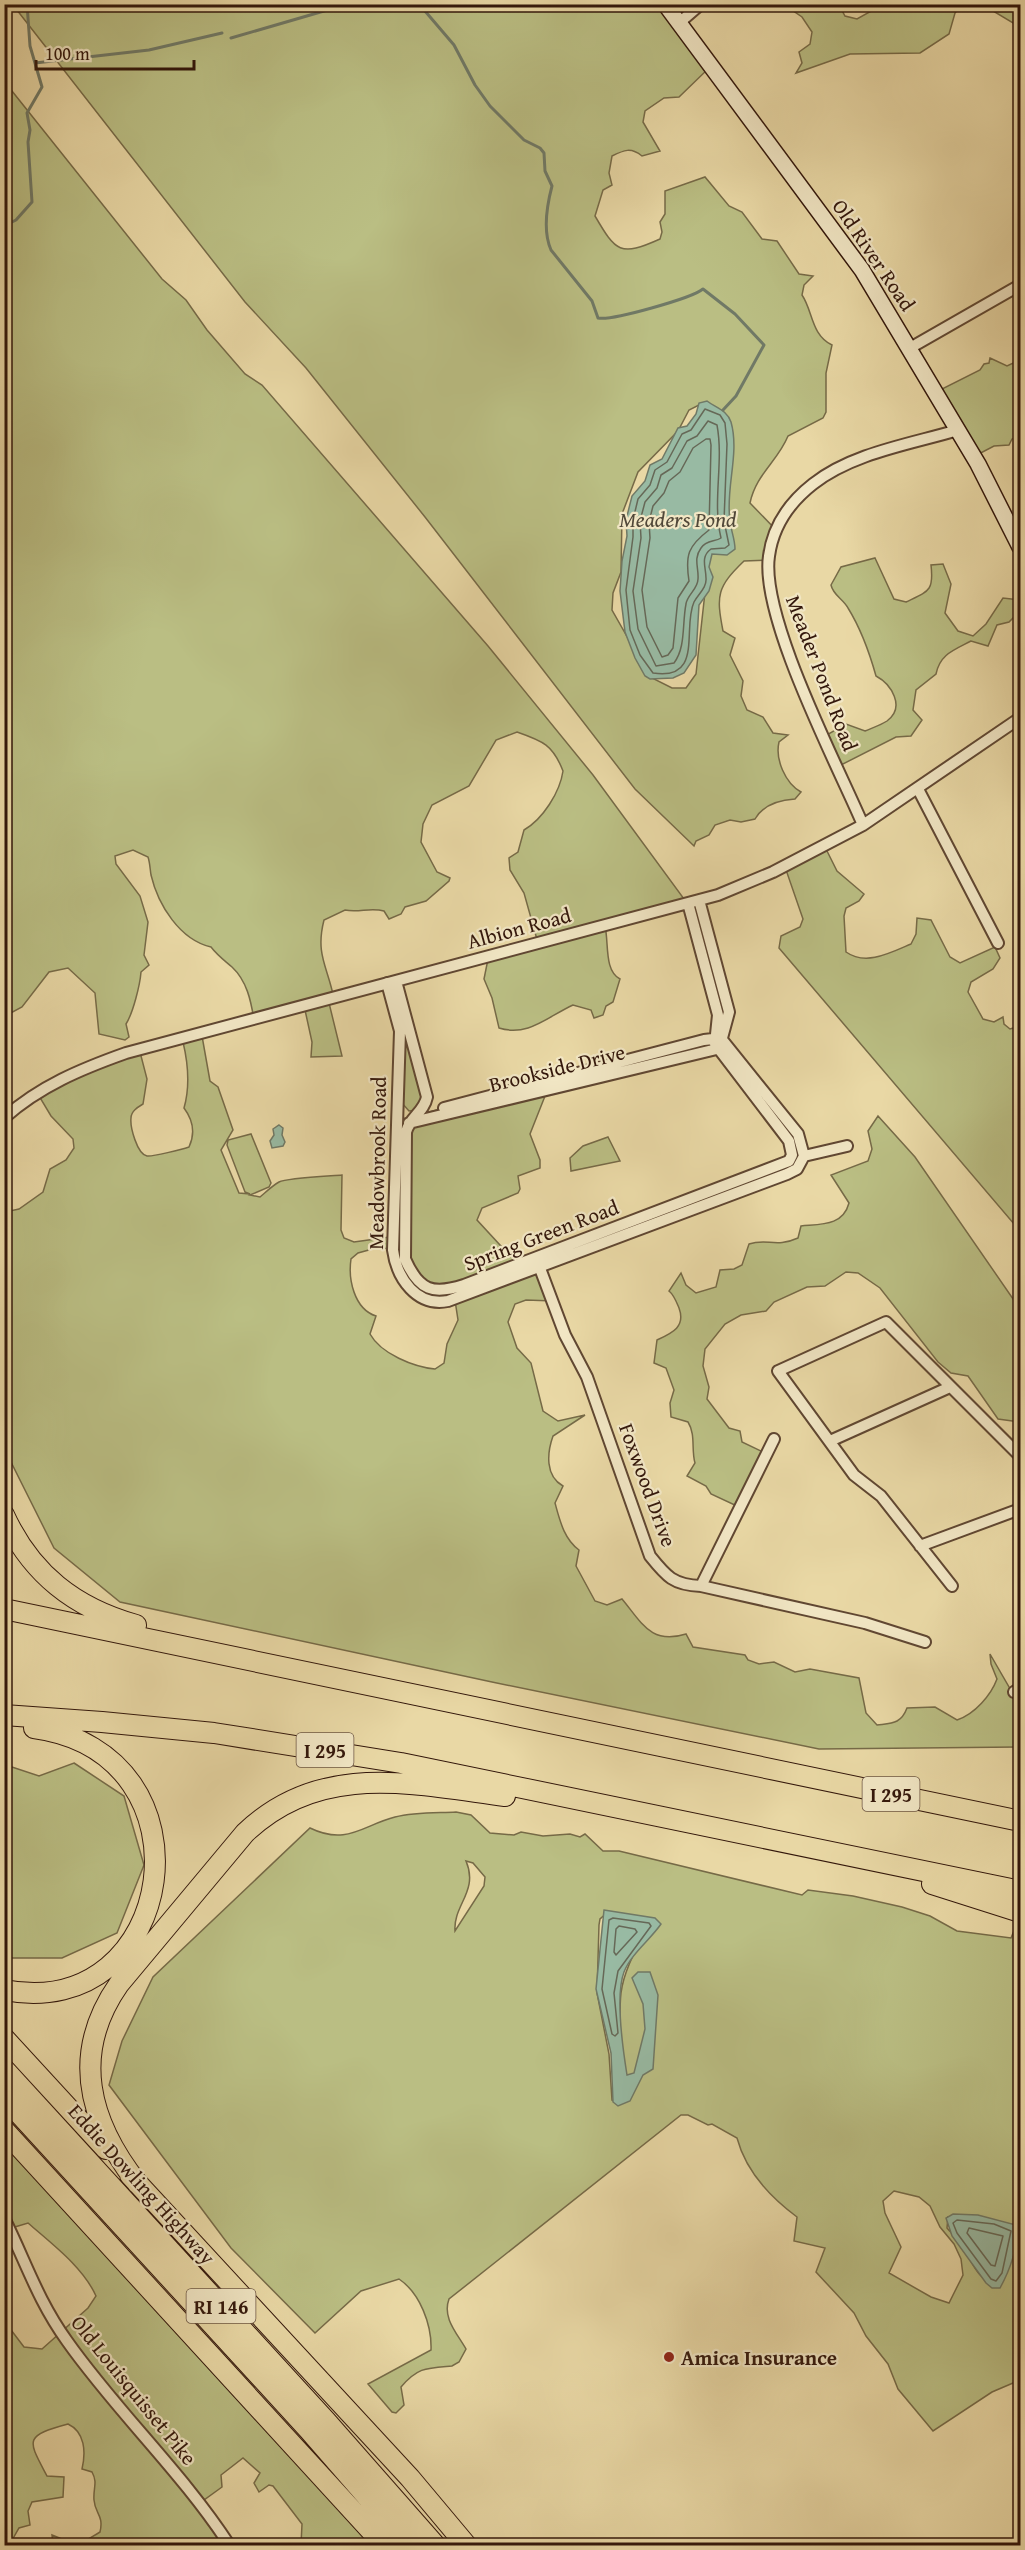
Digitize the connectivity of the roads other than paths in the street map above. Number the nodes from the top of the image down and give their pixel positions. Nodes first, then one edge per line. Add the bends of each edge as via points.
1 (666, 4) edge
2 (701, 4) edge
3 (679, 23) junction
4 (1020, 285) edge
5 (910, 348) junction
6 (958, 430) junction
7 (1020, 547) edge
8 (1020, 718) edge
9 (918, 789) junction
10 (863, 825) junction
11 (693, 902) junction
12 (998, 943) dead end
13 (391, 982) junction
14 (720, 1043) junction
15 (418, 1113) junction
16 (4, 1118) edge
17 (397, 1118) junction
18 (409, 1123) junction
19 (847, 1146) dead end
20 (804, 1156) junction
21 (636, 1225) junction
22 (538, 1262) junction
23 (455, 1294) junction
24 (951, 1387) junction
25 (774, 1439) dead end
26 (830, 1441) junction
27 (1020, 1456) edge
28 (1020, 1509) edge
29 (4, 1515) edge
30 (920, 1546) junction
31 (700, 1586) junction
32 (951, 1586) dead end
33 (4, 1609) edge
34 (926, 1642) dead end
35 (292, 1669) junction
36 (4, 1715) edge
37 (4, 1724) edge
38 (642, 1812) junction
39 (1020, 1821) edge
40 (808, 1847) junction
41 (1020, 1891) edge
42 (1020, 1912) edge
43 (4, 1990) edge
44 (4, 2038) edge
45 (4, 2069) edge
46 (4, 2097) edge
47 (4, 2131) edge
48 (138, 2184) junction
49 (4, 2218) edge
50 (356, 2422) junction
51 (298, 2450) junction
52 (230, 2546) edge
53 (378, 2546) edge
54 (385, 2546) edge
55 (410, 2546) edge
56 (436, 2546) edge
57 (457, 2546) edge
58 (467, 2546) edge

1 - 3 main road, Old River Road
2 - 3 street
3 - 5 main road, Old River Road via 842,240
4 - 5 street
5 - 6 main road, Old River Road
6 - 7 main road, Old River Road
6 - 10 street, Meader Pond Road via 835,470 814,483 786,510 772,542 768,578 772,603
8 - 9 street, Albion Road
9 - 10 street, Albion Road
9 - 12 street
10 - 11 street, Albion Road via 773,872
11 - 13 street, Albion Road
11 - 14 street via 729,1012
13 - 15 street, Meadowbrook Road via 427,1098 426,1106
13 - 16 street, Albion Road via 110,1058 49,1085
13 - 17 street, Meadowbrook Road via 400,1030
14 - 15 street, Brookside Drive
14 - 18 street, Brookside Drive
14 - 20 street via 798,1134
14 - 21 street via 789,1141 792,1155 783,1164
15 - 17 street, Brookside Drive
15 - 18 street, Meadowbrook Road
17 - 18 street, Brookside Drive
17 - 23 street, Meadowbrook Road via 394,1260 410,1288 423,1300 440,1303
18 - 23 street, Meadowbrook Road via 405,1259 429,1290
19 - 20 street
20 - 21 street, Spring Green Road via 797,1169 787,1174
21 - 22 street, Spring Green Road
22 - 23 street, Meadowbrook Road
22 - 31 street, Foxwood Drive via 587,1377 650,1556 682,1586
24 - 26 street
24 - 26 street via 886,1322 778,1371
24 - 27 street
25 - 31 street
26 - 30 street via 854,1475 881,1496
28 - 30 street
29 - 35 highway via 34,1564 56,1587 80,1603 123,1621
30 - 32 street
31 - 34 street, Foxwood Drive via 865,1623
33 - 35 highway, I 295
35 - 39 highway, I 295
36 - 38 highway, I 295 via 139,1725 298,1745
37 - 43 highway via 67,1735 110,1760 142,1801 153,1832 156,1865 154,1891 146,1916 110,1964 90,1978 58,1990
38 - 40 highway, I 295
38 - 48 highway via 428,1786 358,1782 302,1794 265,1815 236,1842 123,1979 95,2032 90,2073 96,2110 112,2148
40 - 41 highway, I 295
40 - 42 highway
44 - 48 highway
45 - 56 highway, Eddie Dowling Highway / RI 146
46 - 55 highway, Eddie Dowling Highway / RI 146 via 315,2436
47 - 51 highway
48 - 50 highway
49 - 52 street, Old Louisquisset Pike via 29,2277 56,2325
50 - 57 highway
50 - 58 highway
51 - 53 highway
51 - 54 highway

